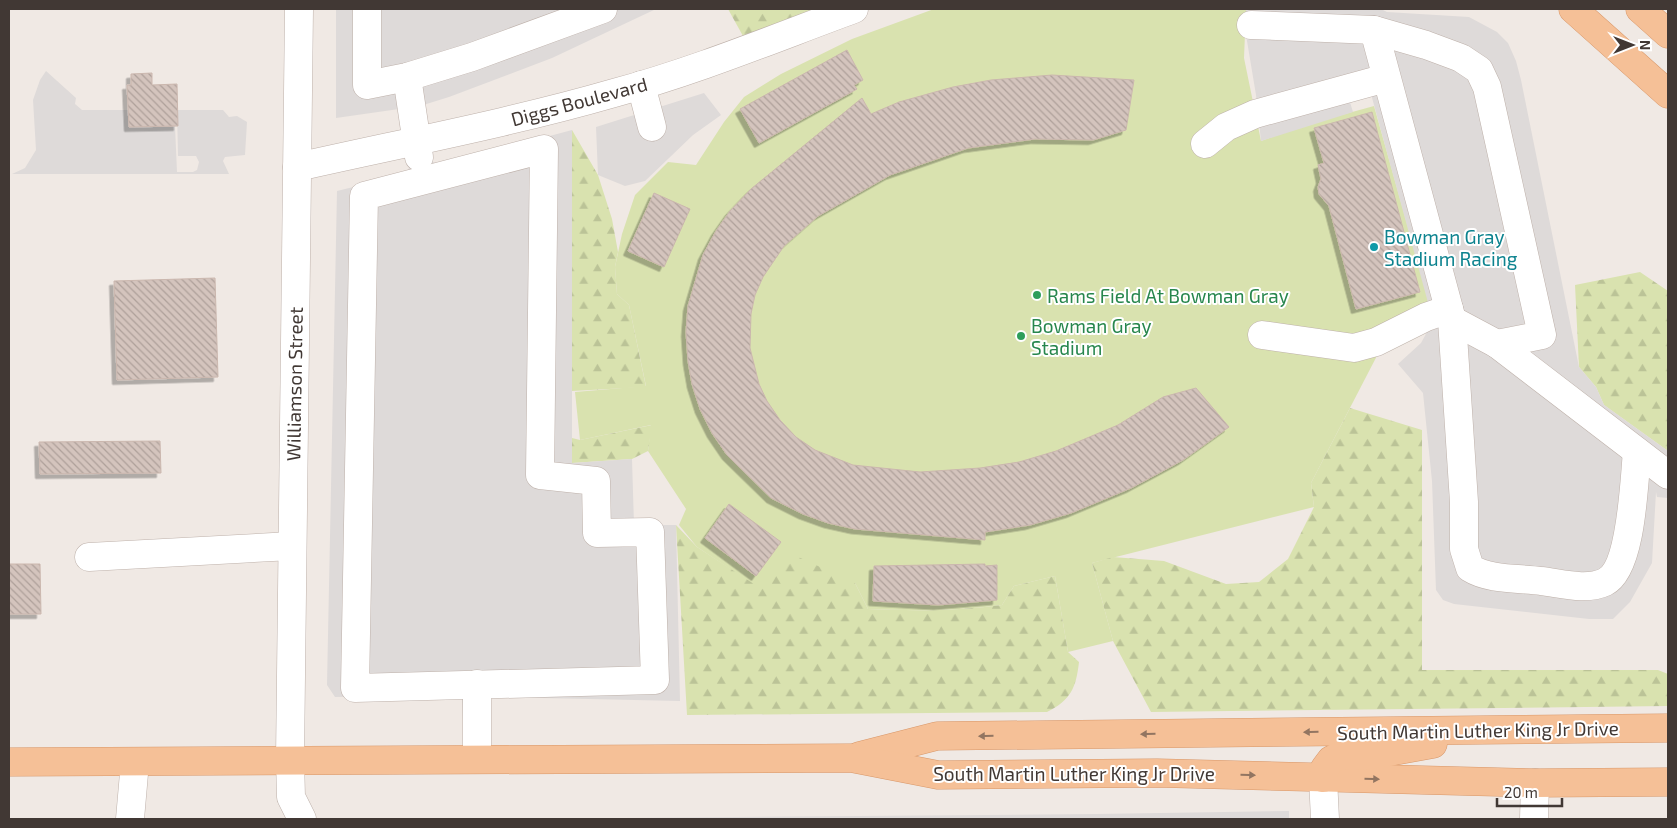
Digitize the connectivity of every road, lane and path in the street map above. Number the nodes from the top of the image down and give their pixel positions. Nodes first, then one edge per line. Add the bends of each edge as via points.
1 (299, 9) edge
2 (367, 9) edge
3 (603, 9) edge
4 (854, 9) edge
5 (1573, 9) edge
6 (1640, 9) edge
7 (1251, 25) dead end
8 (1374, 30) junction
9 (1668, 34) edge
10 (407, 77) junction
11 (1386, 78) junction
12 (641, 85) junction
13 (1668, 94) edge
14 (652, 128) dead end
15 (418, 140) junction
16 (1205, 144) dead end
17 (297, 167) junction
18 (420, 180) junction
19 (1450, 314) junction
20 (1262, 334) dead end
21 (1497, 344) junction
22 (1637, 452) junction
23 (1668, 475) edge
24 (292, 546) junction
25 (88, 558) dead end
26 (477, 684) junction
27 (1668, 728) edge
28 (1517, 730) junction
29 (851, 758) junction
30 (290, 759) junction
31 (477, 759) junction
32 (9, 762) edge
33 (135, 762) junction
34 (1324, 778) junction
35 (1668, 782) edge
36 (1535, 783) junction
37 (130, 819) edge
38 (302, 819) edge
39 (1325, 819) edge
40 (1534, 819) edge

1 - 17 street, Williamson Street
2 - 10 street via 367,85
3 - 10 street
4 - 12 street, Diggs Boulevard
5 - 13 main road
6 - 9 main road
7 - 8 street
8 - 11 street
8 - 21 street via 1461,58 1479,70 1487,87 1542,334
10 - 15 street
11 - 16 street via 1255,114 1226,128
11 - 19 street
12 - 14 street
12 - 15 street, Diggs Boulevard via 554,110
15 - 17 street, Diggs Boulevard
15 - 18 street
17 - 24 street, Williamson Street
18 - 26 street via 364,196 355,688
18 - 26 street via 544,149 540,475 596,481 597,533 650,532 654,680
19 - 20 street via 1426,317 1376,342 1354,348
19 - 21 street
19 - 22 street via 1464,502 1464,549 1470,568 1486,574 1581,586 1605,582 1613,576 1622,559 1629,530
21 - 22 street
22 - 23 street
24 - 25 street
24 - 30 street, Williamson Street
26 - 31 street
27 - 28 main road, South Martin Luther King Jr Drive
28 -> 29 main road, South Martin Luther King Jr Drive via 937,736
28 - 34 main road via 1372,755 1339,756 1325,768
29 - 31 main road
29 -> 34 main road, South Martin Luther King Jr Drive via 938,775 1157,773
30 - 31 main road
30 - 33 main road
30 - 38 street, Williamson Street via 291,797
32 - 33 main road
33 - 37 street
34 -> 36 main road, South Martin Luther King Jr Drive
34 - 39 street
35 - 36 main road, South Martin Luther King Jr Drive
36 - 40 street

